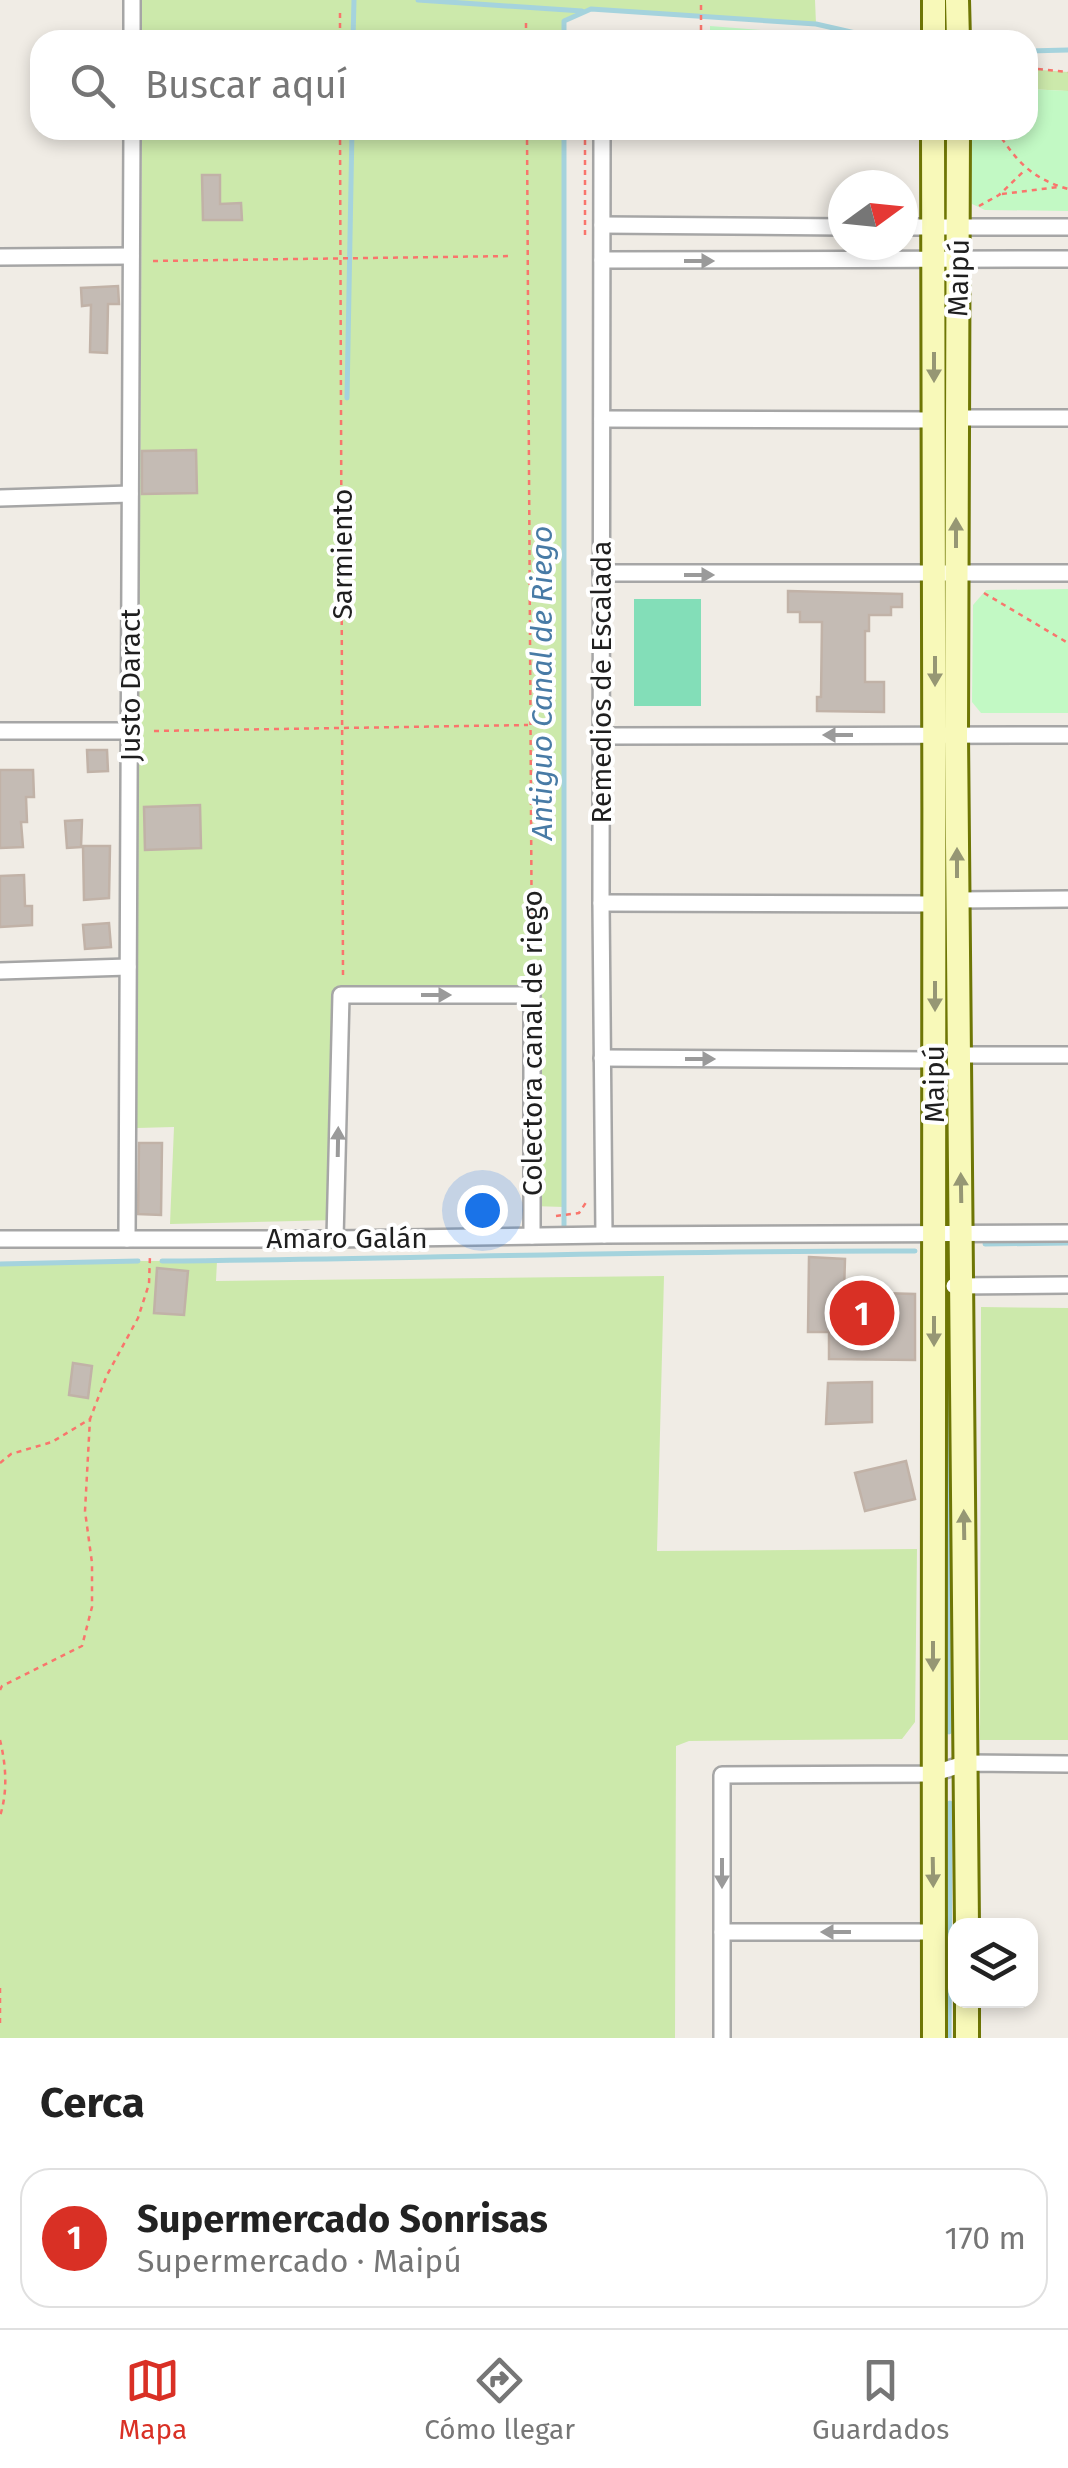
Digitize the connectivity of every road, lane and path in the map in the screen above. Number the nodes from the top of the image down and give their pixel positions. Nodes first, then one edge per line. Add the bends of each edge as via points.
1 (132, 0) edge
2 (701, 0) edge
3 (934, 0) edge
4 (957, 0) edge
5 (340, 13) dead end
6 (526, 23) dead end
7 (132, 30) edge
8 (340, 30) edge
9 (526, 30) edge
10 (701, 30) edge
11 (934, 30) edge
12 (958, 30) edge
13 (1038, 69) edge
14 (1068, 72) edge
15 (132, 140) edge
16 (340, 140) edge
17 (526, 140) edge
18 (602, 140) edge
19 (933, 140) edge
20 (958, 140) edge
21 (1003, 140) edge
22 (1026, 168) junction
23 (1060, 187) junction
24 (1068, 189) edge
25 (999, 195) junction
26 (978, 207) dead end
27 (602, 225) junction
28 (958, 226) junction
29 (828, 227) edge
30 (918, 227) edge
31 (934, 227) junction
32 (1068, 227) edge
33 (132, 256) junction
34 (512, 256) dead end
35 (0, 257) edge
36 (1068, 259) edge
37 (602, 260) junction
38 (945, 260) junction
39 (153, 261) dead end
40 (1068, 418) edge
41 (602, 419) junction
42 (946, 419) junction
43 (130, 494) junction
44 (0, 498) edge
45 (1068, 573) edge
46 (601, 574) junction
47 (946, 574) junction
48 (984, 593) dead end
49 (1068, 644) edge
50 (530, 725) junction
51 (342, 728) junction
52 (0, 731) edge
53 (130, 731) junction
54 (154, 731) dead end
55 (1068, 734) edge
56 (946, 735) junction
57 (601, 736) junction
58 (1068, 899) edge
59 (600, 902) junction
60 (946, 902) junction
61 (128, 967) junction
62 (0, 971) edge
63 (342, 987) junction
64 (532, 995) junction
65 (959, 1055) junction
66 (1068, 1055) edge
67 (602, 1058) junction
68 (934, 1060) junction
69 (571, 1214) dead end
70 (556, 1216) dead end
71 (934, 1233) junction
72 (962, 1234) junction
73 (1068, 1234) edge
74 (604, 1235) junction
75 (532, 1236) junction
76 (0, 1238) edge
77 (150, 1238) junction
78 (127, 1239) junction
79 (335, 1240) junction
80 (962, 1285) junction
81 (1068, 1285) edge
82 (935, 1286) junction
83 (90, 1419) junction
84 (0, 1463) edge
85 (0, 1690) edge
86 (0, 1740) edge
87 (966, 1763) junction
88 (1068, 1764) edge
89 (932, 1774) junction
90 (0, 1816) edge
91 (966, 1918) edge
92 (722, 1932) junction
93 (934, 1932) junction
94 (0, 1988) edge
95 (967, 2008) edge
96 (0, 2027) edge
97 (722, 2038) edge
98 (934, 2038) edge
99 (967, 2038) edge

1 - 7 street
2 - 10 path
3 - 11 street
4 - 12 street
5 - 8 path
6 - 9 path
13 - 14 path
15 - 33 street, Justo Daract
16 - 51 path, Sarmiento
17 - 50 path, Colectora canal de riego
18 - 27 street, Remedios de Escalada
19 - 31 street, Maipú
20 - 28 street, Maipú
21 - 22 path
22 - 23 path
22 - 25 path
23 - 24 path
23 - 25 path
25 - 26 path
27 - 29 street
27 - 37 street, Remedios de Escalada
28 - 31 street
28 - 32 street
28 - 38 street, Maipú
30 - 31 street
31 - 38 street, Maipú
33 - 35 street
33 - 43 street, Justo Daract
34 - 39 path
36 - 38 street
37 -> 38 street
37 - 41 street, Remedios de Escalada
38 - 42 street, Maipú
40 - 42 street
41 - 42 street
41 - 46 street, Remedios de Escalada
42 - 47 street, Maipú
43 - 44 street
43 - 53 street, Justo Daract
45 - 47 street
46 -> 47 street
46 - 57 street, Remedios de Escalada
47 - 56 street, Maipú
48 - 49 path
50 - 51 path
50 - 64 path, Colectora canal de riego
51 - 54 path
51 - 63 path, Sarmiento
52 - 53 street
53 - 61 street, Justo Daract
55 - 56 street
56 -> 57 street
56 - 60 street, Maipú
57 - 59 street, Remedios de Escalada
58 - 60 street
59 - 60 street
59 - 67 street, Remedios de Escalada
60 - 65 street, Maipú
60 -> 68 street, Maipú
61 - 62 street
61 - 78 street, Justo Daract
63 -> 64 street
79 -> 63 street
64 - 75 street, Colectora canal de riego
65 - 66 street
72 -> 65 street, Maipú
67 -> 68 street
67 - 74 street, Remedios de Escalada
68 - 71 street, Maipú
69 - 70 path
71 - 72 street, Amaro Galán
71 - 74 street, Amaro Galán
71 - 82 street, Maipú
72 - 73 street
72 - 80 street, Maipú
74 - 75 street, Amaro Galán
75 - 79 street, Amaro Galán
76 - 78 street, Amaro Galán
77 - 78 street, Amaro Galán
77 - 79 street, Amaro Galán
77 - 83 path via 149,1284 138,1318
80 - 81 street
80 - 82 street
87 -> 80 street, Maipú
82 -> 89 street, Maipú
83 - 84 path
83 - 85 path via 85,1511 92,1607 82,1646
86 - 90 path via 6,1798
87 - 88 street
87 - 89 street
87 - 91 street, Maipú
89 -> 92 street via 722,1776
89 -> 93 street, Maipú
93 -> 92 street
92 - 97 street
93 - 98 street, Maipú
94 - 96 path
95 - 99 street

